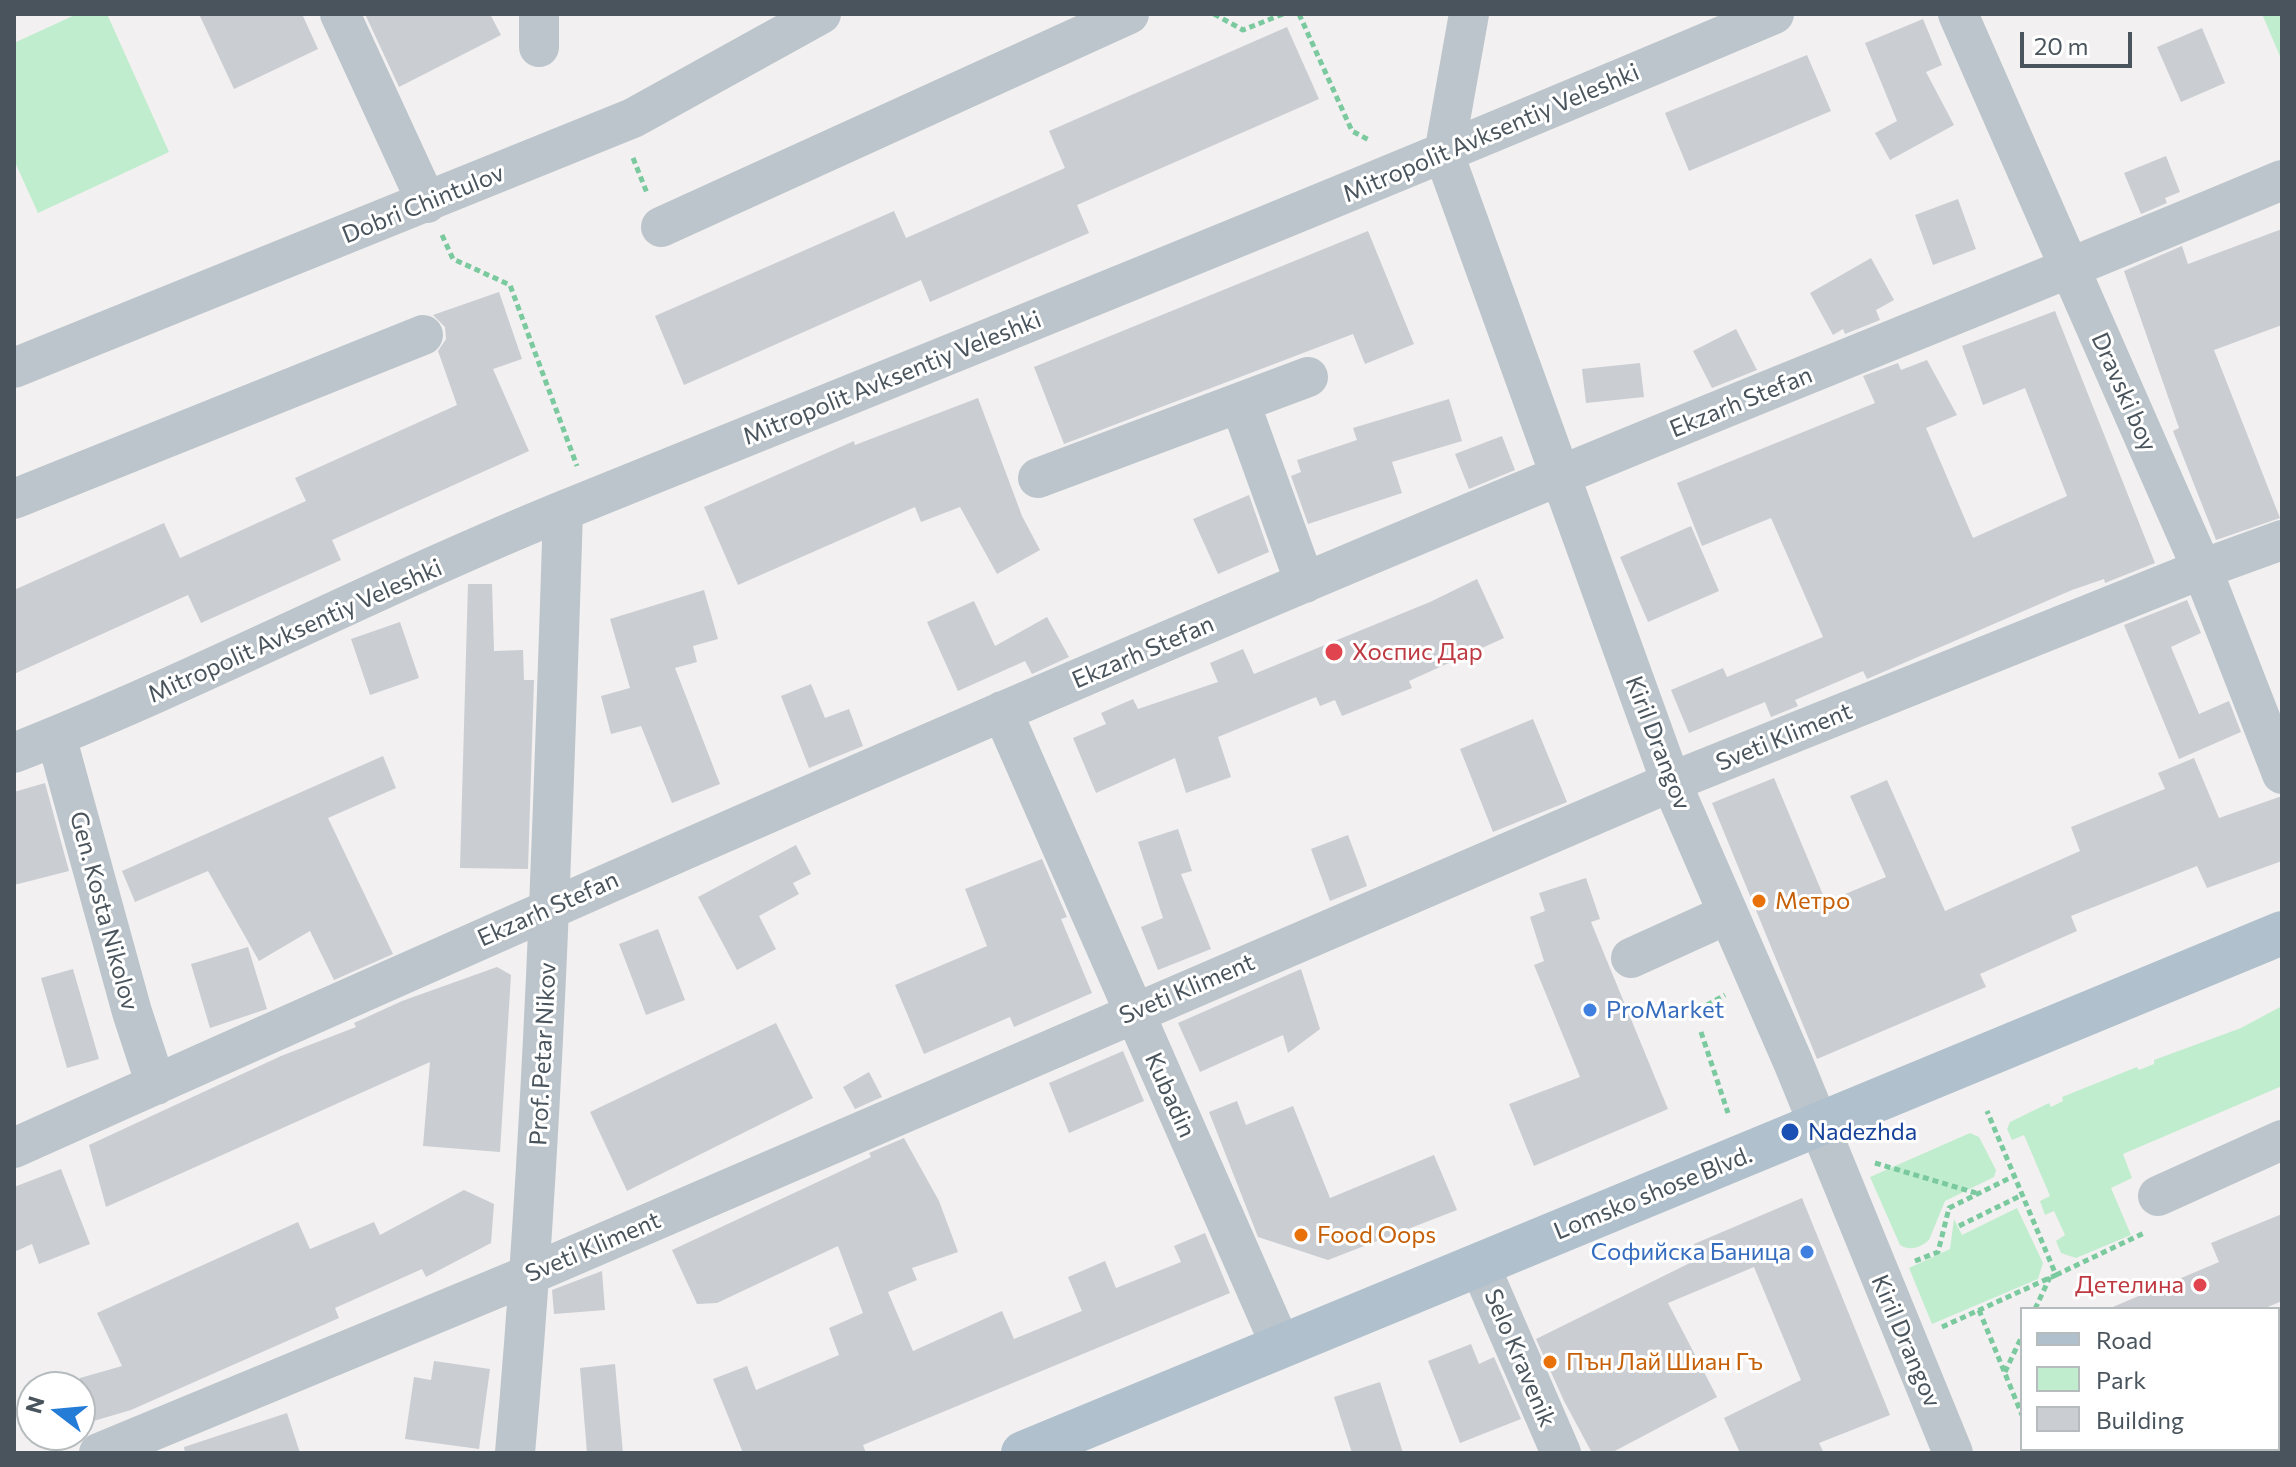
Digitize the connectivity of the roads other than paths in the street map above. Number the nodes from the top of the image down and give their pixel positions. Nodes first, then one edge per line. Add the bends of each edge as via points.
1 (340, 14) edge
2 (821, 14) edge
3 (1129, 14) edge
4 (1469, 14) edge
5 (1774, 14) edge
6 (1958, 14) edge
7 (1429, 160) junction
8 (2282, 180) edge
9 (427, 203) junction
10 (661, 227) road end
11 (2069, 269) junction
12 (423, 335) dead end
13 (14, 368) edge
14 (1308, 377) dead end
15 (1240, 403) junction
16 (1560, 475) junction
17 (1038, 478) dead end
18 (14, 499) edge
19 (576, 506) junction
20 (2282, 540) edge
21 (2202, 569) junction
22 (1305, 583) junction
23 (1002, 711) junction
24 (56, 736) junction
25 (14, 753) edge
26 (2282, 774) edge
27 (1671, 782) junction
28 (551, 907) junction
29 (1728, 914) junction
30 (2282, 933) edge
31 (1631, 958) dead end
32 (1133, 1012) junction
33 (156, 1085) junction
34 (1819, 1125) junction
35 (2282, 1140) edge
36 (14, 1148) edge
37 (2158, 1196) road end
38 (1479, 1264) junction
39 (531, 1274) junction
40 (1281, 1346) junction
41 (99, 1453) edge
42 (515, 1453) edge
43 (1023, 1453) edge
44 (1561, 1453) edge
45 (1953, 1453) edge

1 - 9 street
2 - 9 street, Dobri Chintulov via 619,123
3 - 10 street
4 - 7 street, Kiril Drangov
5 - 7 street, Mitropolit Avksentiy Veleshki
6 - 11 street, Dravski boy
7 - 16 street, Kiril Drangov
7 - 19 street, Mitropolit Avksentiy Veleshki
8 - 11 street, Ekzarh Stefan
9 - 13 street, Dobri Chintulov
11 - 16 street, Ekzarh Stefan
11 - 21 street, Dravski boy
12 - 18 street
14 - 15 street
15 - 17 street
15 - 22 street
16 - 22 street, Ekzarh Stefan
16 - 27 street, Kiril Drangov
19 - 24 street, Mitropolit Avksentiy Veleshki
19 - 28 street, Prof. Petar Nikov
20 - 21 street, Sveti Kliment
21 - 26 street, Dravski boy
21 - 27 street, Sveti Kliment
22 - 23 street, Ekzarh Stefan
23 - 28 street, Ekzarh Stefan
23 - 32 street, Kubadin
24 - 25 street, Mitropolit Avksentiy Veleshki
24 - 33 street, Gen. Kosta Nikolov
27 - 29 street, Kiril Drangov
27 - 32 street, Sveti Kliment
28 - 33 street, Ekzarh Stefan
28 - 39 street, Prof. Petar Nikov
29 - 31 street
29 - 34 street, Kiril Drangov
30 - 34 main road, Lomsko shose Blvd.
32 - 39 street, Sveti Kliment
32 - 40 street, Kubadin
33 - 36 street, Ekzarh Stefan
34 - 38 main road, Lomsko shose Blvd.
34 - 45 street, Kiril Drangov
35 - 37 street
38 - 40 main road, Lomsko shose Blvd.
38 - 44 street, Selo Kravenik
39 - 41 street, Sveti Kliment
39 - 42 street, Prof. Petar Nikov
40 - 43 main road, Lomsko shose Blvd.

